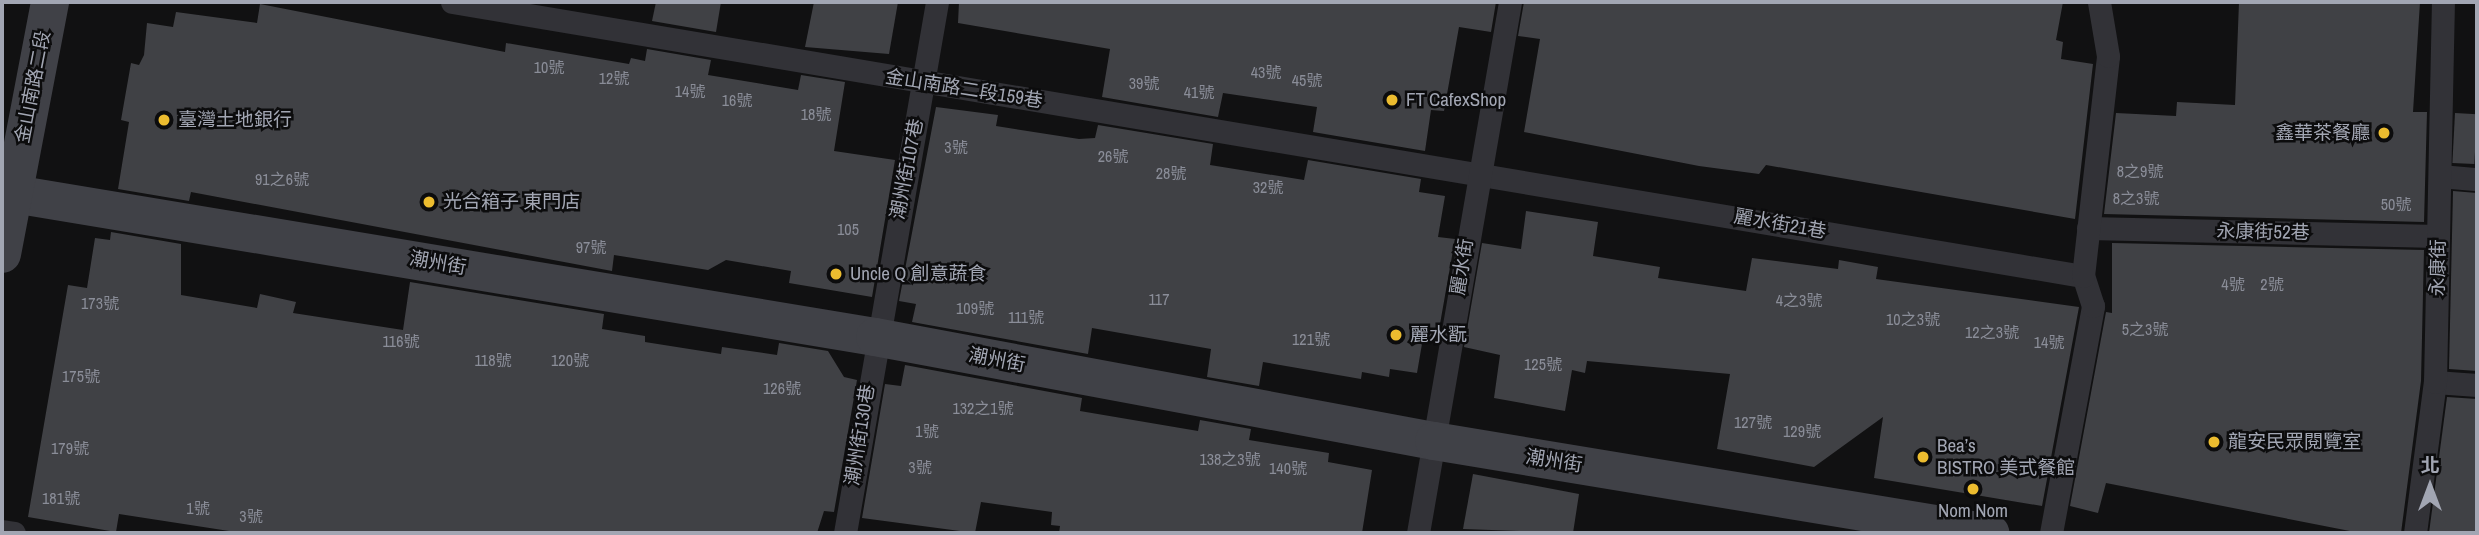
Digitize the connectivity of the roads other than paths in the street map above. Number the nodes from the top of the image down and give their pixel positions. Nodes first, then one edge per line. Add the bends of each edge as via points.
1 (50, 2) edge
2 (452, 2) edge
3 (937, 2) edge
4 (1510, 2) edge
5 (2099, 2) edge
6 (2443, 2) edge
7 (923, 83) junction
8 (1478, 172) junction
9 (2440, 176) junction
10 (2477, 179) edge
11 (7, 193) edge
12 (2088, 228) junction
13 (2438, 236) junction
14 (2, 254) edge
15 (2083, 276) junction
16 (875, 337) junction
17 (2435, 382) junction
18 (2477, 385) edge
19 (1434, 441) junction
20 (2, 531) edge
21 (14, 533) edge
22 (845, 533) edge
23 (1418, 533) edge
24 (1990, 533) edge
25 (2050, 533) edge
26 (2415, 533) edge

1 - 11 street, 金山南路二段
2 - 7 lane, 金山南路二段159巷
3 - 7 lane, 潮州街107巷
4 - 8 lane, 麗水街
5 - 12 lane via 2108,57
6 - 9 lane, 永康街
7 - 8 lane, 金山南路二段159巷
7 - 16 lane, 潮州街107巷
8 - 15 lane, 麗水街21巷
8 - 19 lane, 麗水街
9 - 10 lane
9 - 13 lane, 永康街
11 - 14 street, 金山南路二段
11 - 16 street, 潮州街
12 - 13 lane, 永康街52巷
12 - 15 lane
13 - 17 lane, 永康街
15 - 25 lane via 2093,306
16 - 19 street, 潮州街
16 - 22 lane, 潮州街130巷
17 - 18 lane
17 - 26 lane, 永康街
19 - 23 lane, 麗水街
19 - 24 street, 潮州街
20 - 21 lane

